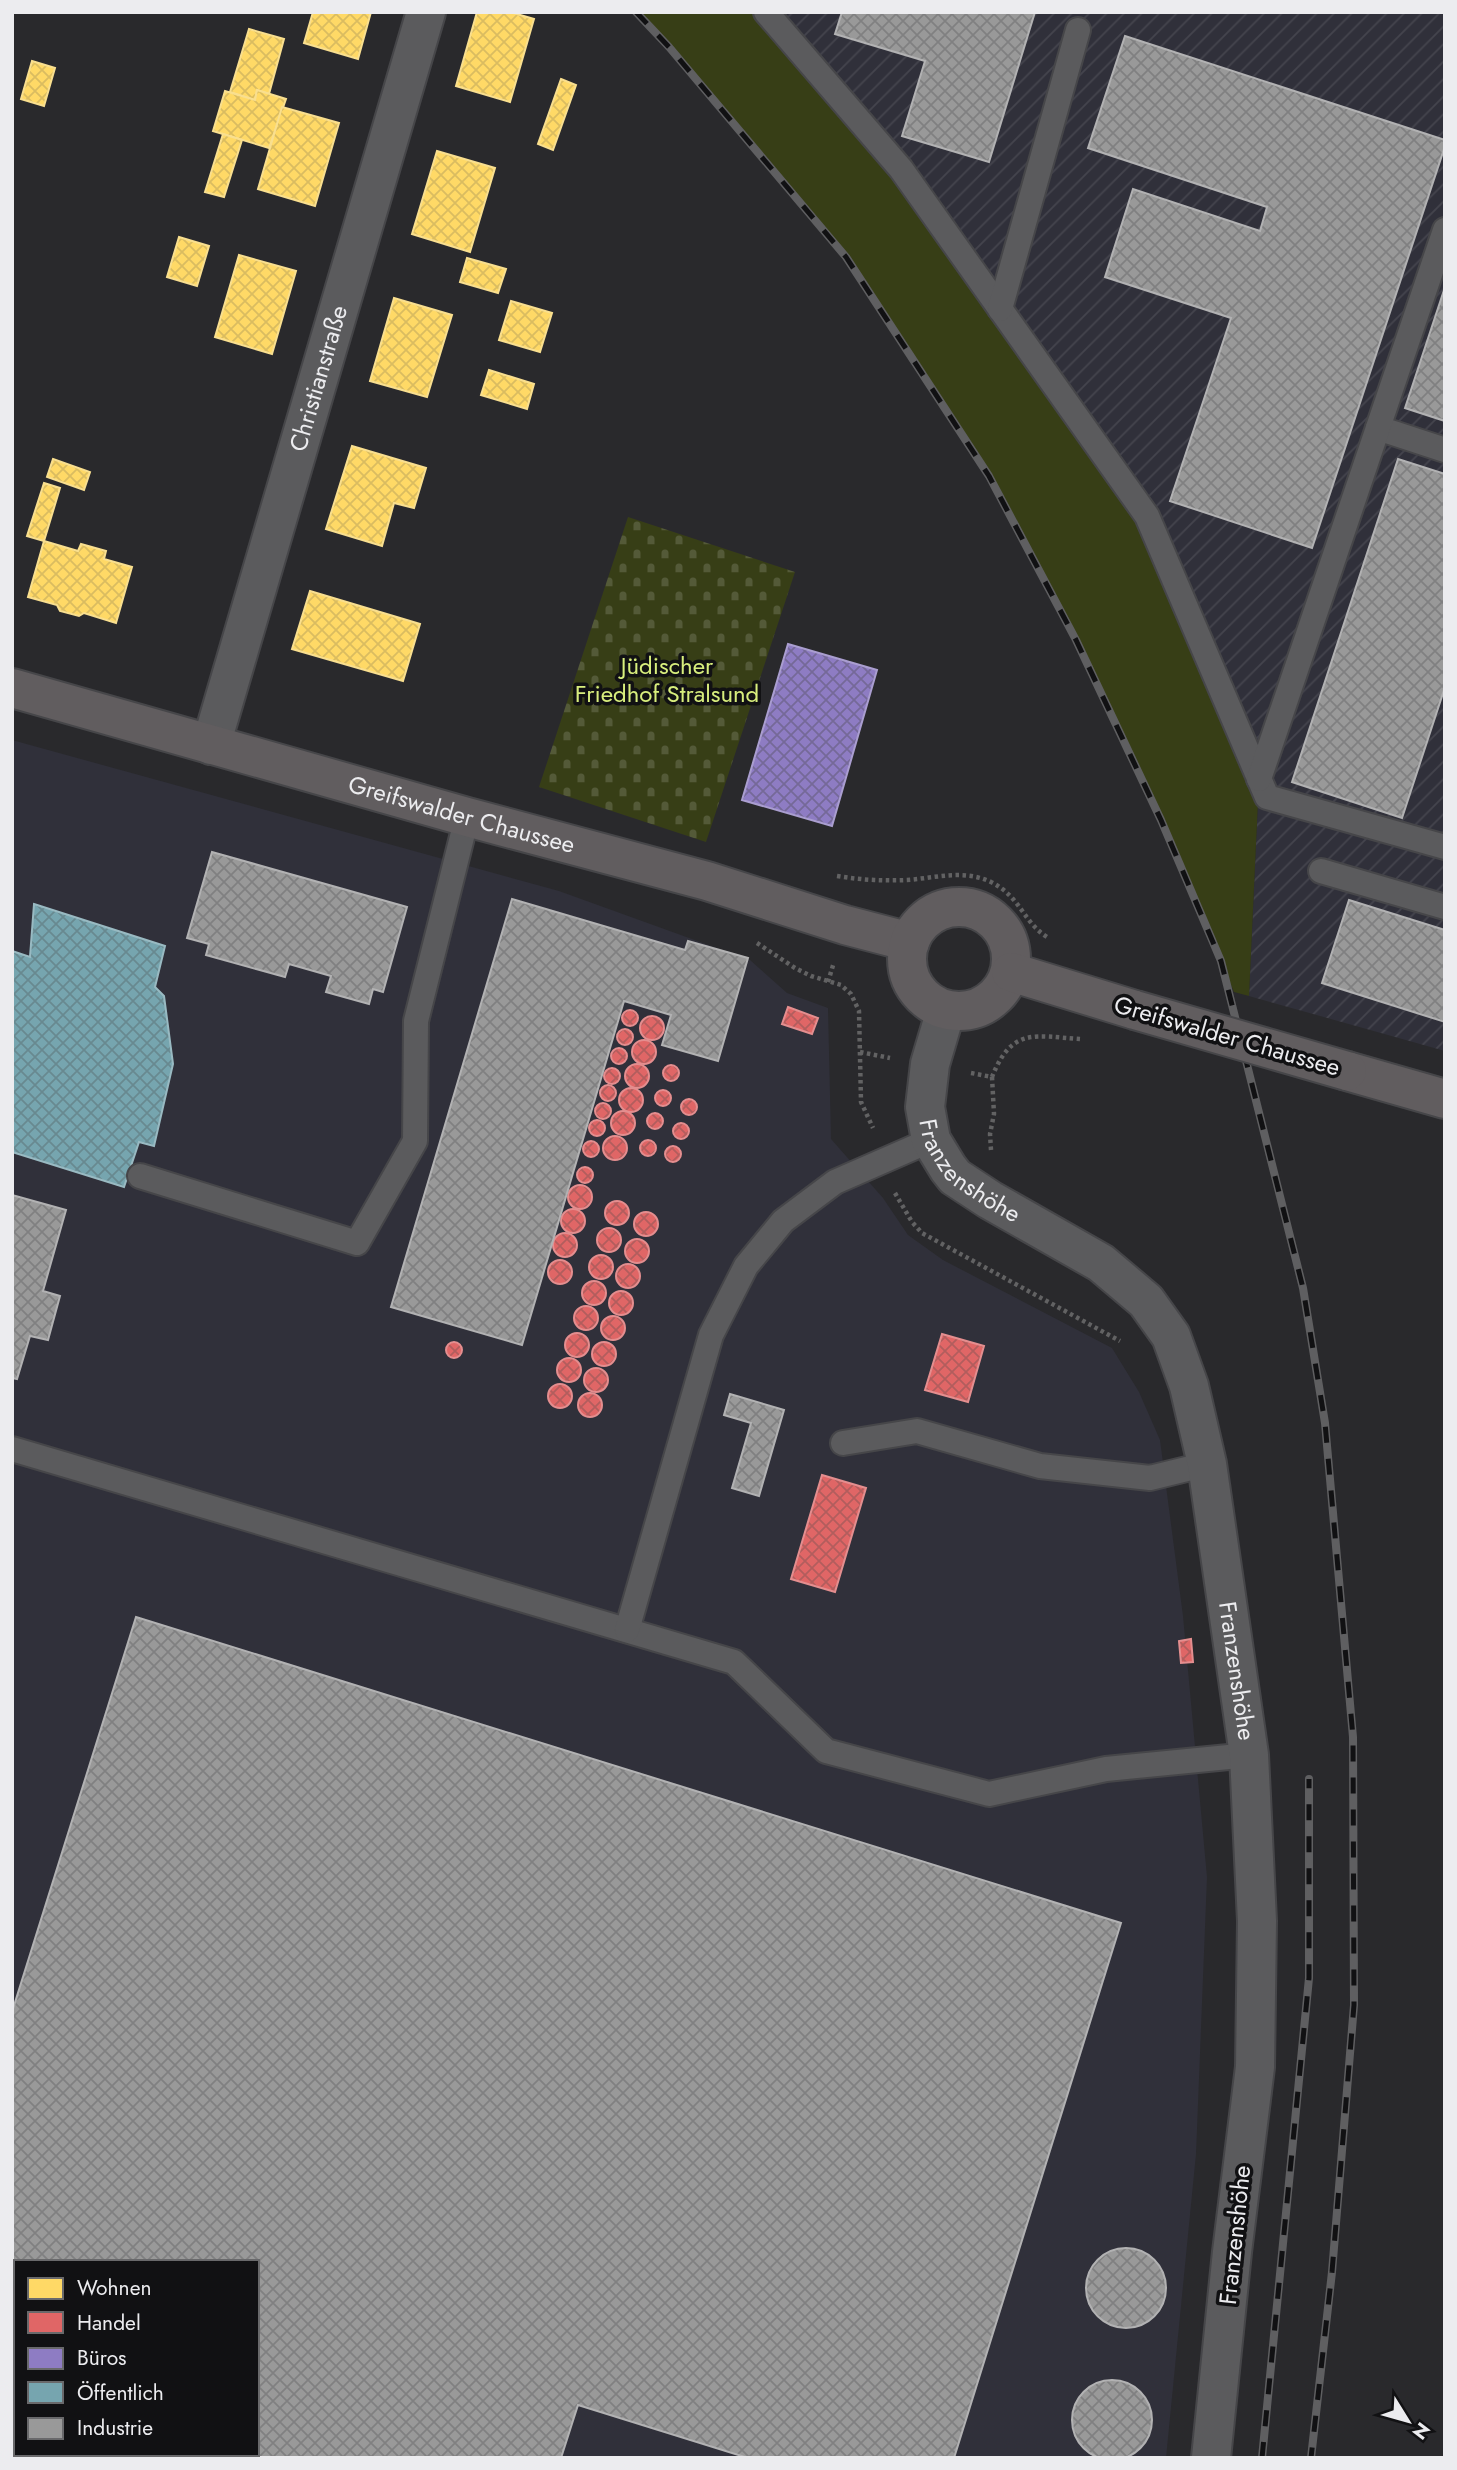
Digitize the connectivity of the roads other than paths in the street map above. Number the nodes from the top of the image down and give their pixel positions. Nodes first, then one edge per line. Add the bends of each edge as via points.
1 (426, 12) edge
2 (766, 12) edge
3 (1079, 30) dead end
4 (1445, 230) edge
5 (1000, 309) junction
6 (1378, 428) junction
7 (1445, 450) edge
8 (12, 688) edge
9 (211, 745) junction
10 (1259, 779) junction
11 (467, 817) junction
12 (1445, 847) edge
13 (1321, 871) dead end
14 (1445, 907) edge
15 (910, 942) junction
16 (1011, 972) junction
17 (946, 1010) junction
18 (1445, 1099) edge
19 (931, 1139) junction
20 (140, 1176) dead end
21 (843, 1443) dead end
22 (12, 1449) edge
23 (1207, 1464) junction
24 (627, 1630) junction
25 (1249, 1755) junction
26 (1211, 2458) edge

1 - 9 street, Christianstraße
2 - 5 lane via 901,169
3 - 5 lane
4 - 6 lane
5 - 10 lane via 1147,516
6 - 7 lane
6 - 10 lane
8 - 9 main road, Greifswalder Chaussee
9 - 11 main road, Greifswalder Chaussee
10 - 12 lane via 1267,797
11 - 15 main road, Greifswalder Chaussee via 707,881
11 - 20 lane via 416,1021 415,1141 357,1243
13 - 14 lane
15 - 16 main road via 918,926 932,914 967,906 998,922 1008,937 1013,954
15 - 17 main road via 909,975 917,991
16 - 17 main road via 992,1000 962,1012
16 - 18 main road, Greifswalder Chaussee, bridge
17 - 19 street, Franzenshöhe via 930,1065 925,1107
19 - 23 street, Franzenshöhe via 955,1177 1101,1263 1146,1301 1171,1336 1189,1386
19 - 24 lane via 835,1182 783,1221 746,1266 711,1335
21 - 23 lane via 917,1431 1040,1466 1150,1478
22 - 24 lane
23 - 25 street, Franzenshöhe
24 - 25 lane via 734,1662 826,1751 989,1794 1106,1769
25 - 26 street, Franzenshöhe via 1257,1921 1255,2067

